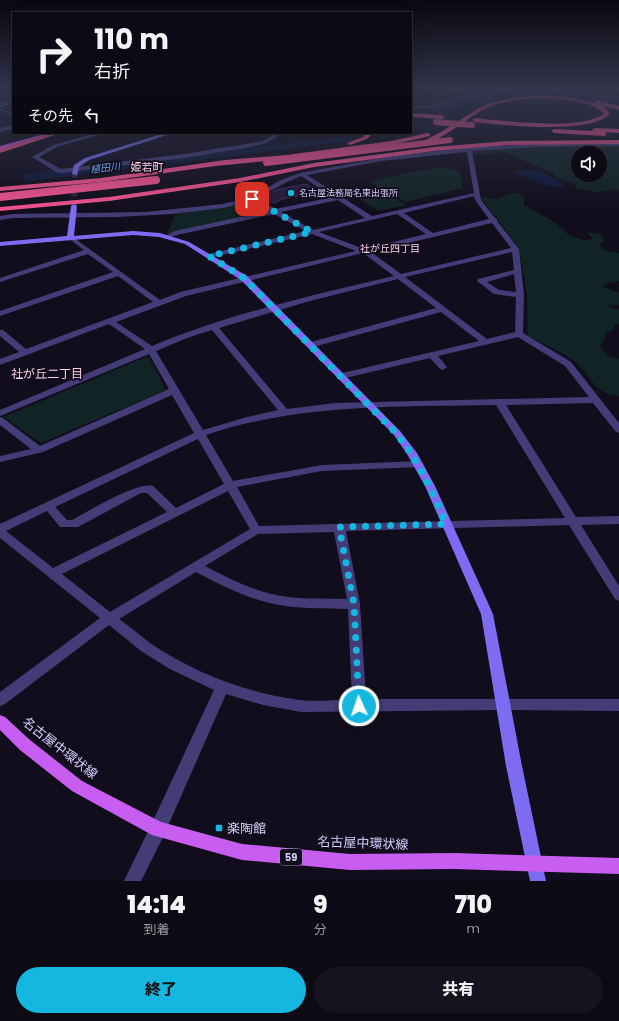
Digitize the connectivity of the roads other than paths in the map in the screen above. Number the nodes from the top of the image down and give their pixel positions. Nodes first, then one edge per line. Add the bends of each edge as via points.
1 (440, 129) edge
2 (451, 129) edge
3 (553, 129) edge
4 (588, 129) edge
5 (619, 131) edge
6 (447, 132) junction
7 (32, 134) edge
8 (35, 134) edge
9 (50, 134) edge
10 (55, 134) edge
11 (98, 134) edge
12 (167, 134) edge
13 (275, 134) edge
14 (369, 134) edge
15 (619, 135) edge
16 (619, 142) edge
17 (0, 143) edge
18 (0, 148) edge
19 (469, 150) junction
20 (0, 151) edge
21 (217, 164) junction
22 (314, 165) junction
23 (231, 170) dead end
24 (76, 171) junction
25 (140, 173) junction
26 (302, 174) junction
27 (93, 176) junction
28 (0, 182) edge
29 (0, 186) edge
30 (0, 189) edge
31 (477, 194) junction
32 (0, 197) edge
33 (338, 198) junction
34 (252, 199) junction
35 (74, 206) tunnel mouth
36 (0, 209) edge
37 (274, 211) junction
38 (398, 212) junction
39 (73, 215) junction
40 (0, 218) edge
41 (370, 218) junction
42 (494, 220) junction
43 (312, 232) junction
44 (432, 235) junction
45 (166, 236) junction
46 (70, 237) junction
47 (0, 244) edge
48 (515, 249) junction
49 (363, 250) junction
50 (88, 251) junction
51 (209, 256) junction
52 (518, 271) junction
53 (118, 273) junction
54 (400, 277) junction
55 (244, 278) junction
56 (0, 280) edge
57 (520, 295) junction
58 (158, 302) junction
59 (274, 309) junction
60 (443, 309) junction
61 (0, 314) edge
62 (109, 321) junction
63 (213, 326) junction
64 (0, 332) edge
65 (519, 334) junction
66 (486, 342) junction
67 (310, 345) junction
68 (151, 350) junction
69 (25, 352) junction
70 (432, 355) junction
71 (0, 362) edge
72 (443, 367) dead end
73 (341, 376) junction
74 (174, 391) junction
75 (596, 400) junction
76 (498, 402) junction
77 (371, 406) junction
78 (284, 411) junction
79 (0, 413) edge
80 (0, 420) edge
81 (619, 430) edge
82 (200, 434) junction
83 (39, 450) junction
84 (0, 460) edge
85 (419, 464) junction
86 (231, 486) junction
87 (48, 506) junction
88 (175, 513) junction
89 (619, 520) edge
90 (574, 522) junction
91 (446, 524) junction
92 (339, 527) junction
93 (0, 530) edge
94 (256, 530) junction
95 (195, 566) junction
96 (54, 573) junction
97 (619, 596) edge
98 (354, 604) junction
99 (110, 618) junction
100 (222, 687) junction
101 (0, 700) edge
102 (503, 704) junction
103 (619, 705) edge
104 (359, 706) junction
105 (0, 720) edge
106 (158, 829) junction
107 (535, 863) junction
108 (619, 866) edge
109 (132, 881) edge
110 (538, 881) edge

1 - 21 highway via 410,140
2 - 6 highway
3 - 15 highway
4 - 5 highway
6 - 22 highway via 410,148
6 - 23 highway via 395,148
7 - 17 main road
8 - 17 highway
9 - 18 main road
10 - 20 highway
11 - 24 street via 55,146 35,157 58,171
12 - 24 street via 87,159 78,164
13 - 24 street via 264,142 246,146
14 - 21 highway via 348,144
16 - 19 street
16 - 22 highway via 480,145
16 - 32 highway, bridge via 530,138 450,140 160,179
19 - 26 street
19 - 31 street
21 - 25 highway
22 - 36 highway via 240,180 109,199
25 - 27 highway
25 - 30 highway via 101,180
26 - 33 street
26 - 34 street
27 - 28 highway
27 - 29 highway
31 - 38 street
31 - 42 street via 478,200
33 - 37 street
33 - 41 street
34 - 37 street
34 - 39 street via 225,206 183,211
35 - 39 street
37 - 43 street
37 - 45 street
38 - 41 street
38 - 44 street
39 - 40 street
39 - 46 street
41 - 43 street
42 - 44 street
42 - 48 street
43 - 49 street
43 - 51 street
44 - 49 street
45 - 46 street via 133,233
45 - 51 street via 187,243
46 - 47 street
46 - 50 street
48 - 52 street
48 - 54 street
49 - 54 street
49 - 55 street
50 - 53 street
50 - 56 street
51 - 55 street
52 - 57 street
52 - 57 street via 481,281 497,292
53 - 58 street
53 - 61 street
54 - 59 street
54 - 60 street
55 - 58 street
55 - 59 street
57 - 65 street
58 - 62 street
59 - 63 street
59 - 67 street
60 - 66 street
60 - 67 street
62 - 68 street
62 - 69 street
63 - 68 street
63 - 78 street
64 - 69 street
65 - 66 street
65 - 75 street via 568,364
66 - 70 street
67 - 73 street
68 - 74 street
68 - 79 street
69 - 71 street
70 - 72 street
70 - 73 street
73 - 77 street
74 - 82 street
74 - 83 street
75 - 76 street
75 - 81 street
76 - 77 street
76 - 90 street
77 - 78 street via 335,406
77 - 85 street via 396,433
78 - 82 street via 230,423
80 - 83 street
82 - 86 street
82 - 87 street
83 - 84 street
85 - 86 street via 322,468
85 - 91 street
86 - 88 street
86 - 94 street
87 - 88 street via 64,524 74,524 139,490 149,489
87 - 93 street
88 - 96 street
89 - 90 street
90 - 91 street
90 - 97 street
91 - 92 street
91 - 102 street via 487,614
92 - 94 street
92 - 98 street
93 - 96 street
94 - 95 street
95 - 98 street via 218,579 277,600
95 - 99 street
96 - 99 street
98 - 104 street
99 - 100 street via 175,665
99 - 101 street
100 - 104 street via 263,699 302,706
100 - 106 street
102 - 103 street
102 - 104 street
102 - 107 street
105 - 106 main road, 名古屋中環状線 / 59 via 25,745 77,786
106 - 107 main road, 名古屋中環状線 / 59 via 242,852 350,862
106 - 109 street
107 - 108 main road, 名古屋中環状線 / 59
107 - 110 street

